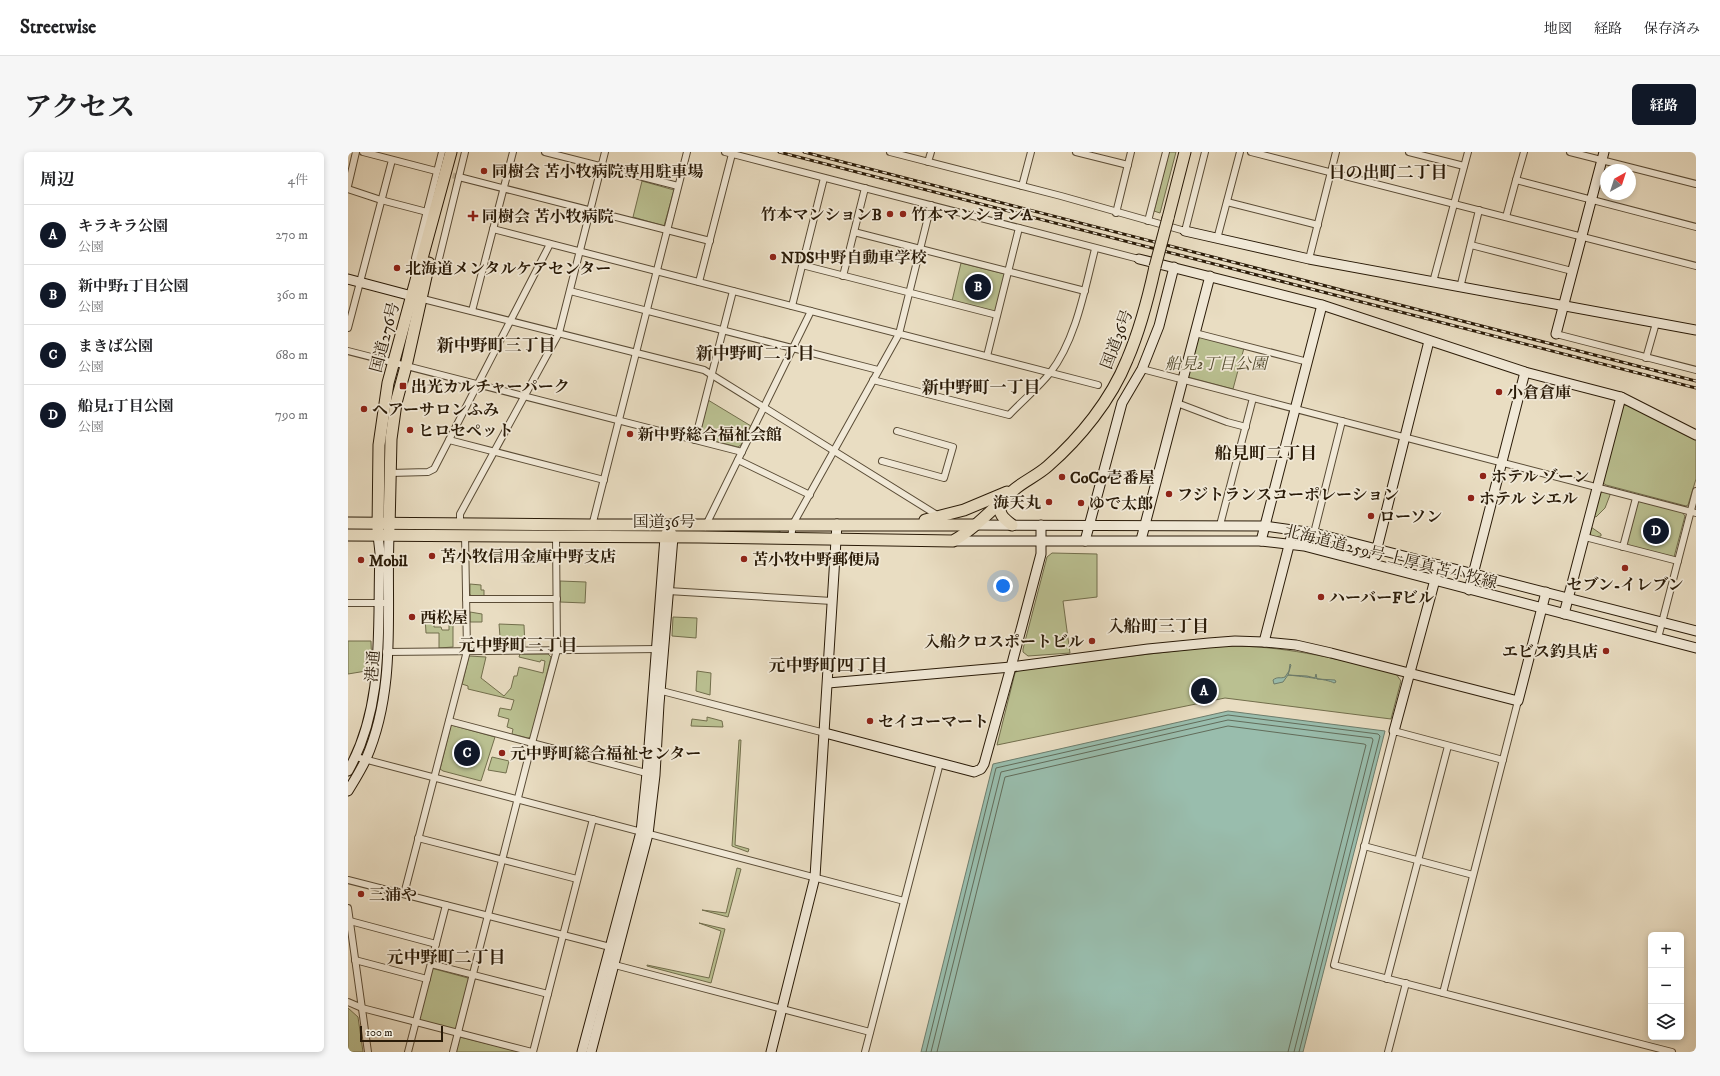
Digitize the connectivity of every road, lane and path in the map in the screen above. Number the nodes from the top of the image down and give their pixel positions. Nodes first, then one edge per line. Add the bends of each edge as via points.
1 (356, 152) edge
2 (363, 152) edge
3 (442, 152) edge
4 (451, 152) edge
5 (458, 152) edge
6 (465, 152) edge
7 (513, 152) edge
8 (545, 152) edge
9 (605, 152) edge
10 (687, 152) edge
11 (725, 152) edge
12 (890, 152) edge
13 (931, 152) edge
14 (1031, 152) edge
15 (1076, 152) edge
16 (1131, 152) edge
17 (1166, 152) edge
18 (1186, 152) edge
19 (1205, 152) edge
20 (1240, 152) edge
21 (1250, 152) edge
22 (1336, 152) edge
23 (1409, 152) edge
24 (1468, 152) edge
25 (1524, 152) edge
26 (1570, 152) edge
27 (732, 154) junction
28 (1603, 156) edge
29 (392, 160) junction
30 (928, 162) junction
31 (1128, 165) junction
32 (1464, 166) junction
33 (602, 167) junction
34 (436, 171) junction
35 (1331, 172) junction
36 (459, 177) junction
37 (824, 178) junction
38 (1516, 180) junction
39 (1696, 184) edge
40 (678, 186) junction
41 (1022, 186) junction
42 (348, 188) edge
43 (504, 188) junction
44 (865, 188) junction
45 (1592, 199) junction
46 (382, 200) junction
47 (1226, 202) junction
48 (1454, 204) junction
49 (932, 205) junction
50 (1479, 210) junction
51 (590, 211) junction
52 (426, 212) junction
53 (1116, 213) junction
54 (1506, 217) junction
55 (1148, 221) junction
56 (1318, 225) junction
57 (1696, 227) edge
58 (1020, 228) junction
59 (493, 229) junction
60 (667, 230) junction
61 (1185, 231) junction
62 (854, 232) junction
63 (1582, 236) junction
64 (1217, 239) junction
65 (710, 241) junction
66 (550, 244) junction
67 (1471, 245) junction
68 (920, 249) junction
69 (1095, 249) junction
70 (580, 252) junction
71 (1139, 259) joint
72 (1309, 259) junction
73 (802, 265) junction
74 (1696, 266) edge
75 (1174, 267) junction
76 (424, 268) junction
77 (657, 271) junction
78 (1572, 271) junction
79 (1008, 272) junction
80 (843, 276) junction
81 (1210, 276) junction
82 (348, 280) edge
83 (360, 282) junction
84 (699, 282) junction
85 (1433, 282) junction
86 (1460, 288) junction
87 (570, 291) junction
88 (733, 291) junction
89 (1085, 291) junction
90 (909, 293) junction
91 (416, 297) junction
92 (1322, 305) junction
93 (1564, 305) junction
94 (792, 306) junction
95 (647, 310) junction
96 (472, 311) junction
97 (811, 311) junction
98 (997, 315) junction
99 (510, 321) junction
100 (1656, 323) junction
101 (348, 328) edge
102 (1695, 328) edge
103 (723, 330) junction
104 (1195, 332) junction
105 (559, 334) junction
106 (899, 334) junction
107 (1556, 334) joint
108 (1429, 341) junction
109 (793, 348) junction
110 (348, 351) edge
111 (636, 353) junction
112 (987, 356) junction
113 (1646, 358) junction
114 (393, 362) junction
115 (1308, 362) junction
116 (406, 366) junction
117 (1142, 369) junction
118 (878, 370) junction
119 (1696, 370) edge
120 (1525, 372) junction
121 (1050, 373) junction
122 (712, 375) junction
123 (1183, 379) junction
124 (873, 380) junction
125 (477, 384) junction
126 (1098, 385) dead end
127 (524, 396) junction
128 (1621, 397) junction
129 (1253, 398) junction
130 (1177, 402) junction
131 (764, 407) junction
132 (1296, 409) junction
133 (619, 421) junction
134 (1342, 421) junction
135 (1246, 427) junction
136 (897, 431) dead end
137 (1696, 435) edge
138 (1404, 437) junction
139 (449, 440) junction
140 (695, 440) junction
141 (494, 452) junction
142 (742, 452) junction
143 (833, 452) junction
144 (738, 460) junction
145 (882, 461) dead end
146 (1501, 462) junction
147 (390, 473) junction
148 (604, 480) junction
149 (1017, 487) junction
150 (1598, 488) junction
151 (1696, 491) edge
152 (810, 494) junction
153 (1636, 498) junction
154 (982, 502) junction
155 (1000, 502) junction
156 (1693, 513) edge
157 (940, 517) junction
158 (348, 523) edge
159 (378, 523) junction
160 (390, 523) junction
161 (459, 524) junction
162 (707, 524) junction
163 (793, 524) junction
164 (837, 524) junction
165 (897, 524) junction
166 (556, 525) junction
167 (592, 525) junction
168 (669, 525) junction
169 (1012, 525) junction
170 (1041, 525) junction
171 (1089, 525) junction
172 (1145, 525) junction
173 (1220, 525) junction
174 (972, 526) junction
175 (1265, 526) junction
176 (1293, 530) junction
177 (1314, 533) junction
178 (348, 535) edge
179 (384, 535) junction
180 (466, 536) junction
181 (556, 537) junction
182 (589, 537) junction
183 (669, 537) junction
184 (700, 537) junction
185 (1585, 537) junction
186 (791, 538) junction
187 (836, 539) junction
188 (982, 540) junction
189 (1085, 540) junction
190 (1141, 540) junction
191 (953, 541) junction
192 (1041, 541) junction
193 (1261, 541) junction
194 (1290, 544) junction
195 (1623, 547) junction
196 (1376, 550) junction
197 (1678, 561) junction
198 (1373, 564) junction
199 (1438, 565) junction
200 (1473, 574) junction
201 (1434, 581) junction
202 (1469, 590) junction
203 (668, 591) junction
204 (1546, 592) junction
205 (1568, 598) junction
206 (466, 599) junction
207 (557, 599) junction
208 (832, 601) junction
209 (348, 603) edge
210 (378, 603) junction
211 (389, 603) junction
212 (1542, 608) junction
213 (1564, 614) junction
214 (1662, 622) junction
215 (1696, 631) edge
216 (1658, 638) junction
217 (1264, 642) junction
218 (1696, 648) edge
219 (660, 649) junction
220 (557, 650) junction
221 (467, 651) junction
222 (378, 652) junction
223 (389, 652) junction
224 (1011, 667) junction
225 (1410, 673) junction
226 (828, 683) junction
227 (656, 690) junction
228 (1518, 701) junction
229 (449, 722) junction
230 (1394, 731) junction
231 (825, 733) junction
232 (532, 743) junction
233 (1448, 746) junction
234 (356, 757) junction
235 (366, 760) junction
236 (1503, 760) junction
237 (940, 763) junction
238 (348, 770) edge
239 (651, 774) junction
240 (434, 778) junction
241 (348, 791) edge
242 (518, 800) junction
243 (593, 819) junction
244 (644, 833) junction
245 (418, 838) junction
246 (1364, 846) junction
247 (502, 860) junction
248 (1418, 861) junction
249 (1473, 875) junction
250 (815, 877) junction
251 (577, 879) junction
252 (348, 880) edge
253 (404, 894) junction
254 (904, 901) junction
255 (446, 905) junction
256 (348, 908) edge
257 (488, 916) junction
258 (350, 921) junction
259 (563, 935) junction
260 (350, 938) edge
261 (436, 944) junction
262 (614, 948) junction
263 (355, 960) junction
264 (431, 964) junction
265 (610, 964) junction
266 (473, 975) junction
267 (427, 979) junction
268 (1387, 979) junction
269 (1406, 984) junction
270 (1443, 993) junction
271 (548, 994) junction
272 (348, 1002) edge
273 (362, 1008) junction
274 (782, 1009) junction
275 (416, 1022) junction
276 (870, 1032) junction
277 (458, 1033) junction
278 (368, 1052) edge
279 (408, 1052) edge
280 (453, 1052) edge
281 (532, 1052) edge
282 (582, 1052) edge
283 (591, 1052) edge
284 (771, 1052) edge
285 (865, 1052) edge
286 (1388, 1052) edge
287 (1672, 1052) edge

1 - 42 street
2 - 29 street
3 - 34 street
4 - 76 highway, 国道276号
5 - 76 highway, 国道276号
6 - 36 street
7 - 43 street
8 - 33 street
9 - 33 street
10 - 40 street
11 - 27 street
12 - 30 street
13 - 30 street
14 - 41 street
15 - 31 street
16 - 31 street
17 - 55 street
18 - 149 highway, 国道36号, bridge via 1137,337 1116,384 1096,414 1070,445 1047,467
19 - 61 street
20 - 47 street
21 - 35 street
22 - 35 street
23 - 32 street
24 - 32 street
25 - 38 street
26 - 28 street
27 - 37 street
27 - 65 street
28 - 39 street
28 - 45 street
29 - 34 street
29 - 46 street
30 - 41 street
31 - 53 street
32 - 48 street
33 - 40 street
33 - 51 street
34 - 52 street
35 - 48 street
35 - 56 street
36 - 43 street
36 - 76 street via 438,263
37 - 44 street
37 - 73 street
38 - 45 street
38 - 54 street
40 - 60 street
41 - 53 street
42 - 46 street
43 - 51 street
43 - 59 street
44 - 49 street
44 - 62 street
45 - 57 street
45 - 63 street
46 - 52 street
46 - 83 street
47 - 56 street
47 - 64 street
48 - 50 street
48 - 85 street
49 - 58 street
49 - 68 street
50 - 54 street
50 - 67 street
51 - 60 street
51 - 70 street
52 - 76 street via 414,258
53 - 55 street
54 - 63 street
55 - 61 street
56 - 72 street
58 - 69 street
58 - 79 street
59 - 66 street
59 - 96 street
60 - 65 street
60 - 77 street
61 - 64 street
62 - 68 street
62 - 80 street
63 - 74 street
63 - 78 street
64 - 72 street
65 - 84 street
66 - 70 street
66 - 99 street
67 - 78 street
67 - 86 street
68 - 79 street
68 - 90 street
69 - 71 street
69 - 89 street
70 - 77 street
70 - 87 street
71 - 75 street
72 - 85 street
73 - 80 street
73 - 94 street
75 - 81 street
75 - 117 street via 1159,326
76 - 91 highway, 国道276号
77 - 84 street
77 - 95 street
78 - 93 street
79 - 89 street
79 - 98 street
80 - 90 street
81 - 92 street
81 - 104 street
82 - 83 street
83 - 91 street
83 - 101 street
84 - 88 street
85 - 86 street
86 - 93 street
87 - 95 street
87 - 105 street
88 - 94 street
88 - 103 street
89 - 121 street via 1070,338
90 - 98 street
90 - 106 street
91 - 96 street
91 - 114 highway, 国道276号
91 - 116 highway, 国道276号
92 - 108 street
92 - 115 street
93 - 100 street
93 - 107 street
94 - 97 street
95 - 103 street
95 - 111 street
96 - 99 street
97 - 106 street
97 - 109 street
98 - 112 street
99 - 105 street
99 - 125 street
100 - 102 street
100 - 113 street
103 - 109 street
103 - 122 street
104 - 115 street
104 - 123 street
105 - 111 street
105 - 127 street
106 - 112 street
106 - 118 street
107 - 113 street
108 - 120 street
108 - 138 street
109 - 118 street
109 - 131 street
110 - 114 street
111 - 122 street via 704,370
111 - 133 street
112 - 121 street
113 - 119 street
114 - 116 street
114 - 159 highway, 国道276号 via 380,427
115 - 132 street
116 - 125 street
116 - 147 highway, 国道276号 via 395,410
117 - 123 street
117 - 171 street via 1122,403
118 - 124 street
120 - 128 street
120 - 146 street
121 - 124 street via 1009,415
121 - 126 street
122 - 131 street
122 - 140 street
123 - 129 street
123 - 130 street
124 - 143 street
125 - 127 street
125 - 139 street
127 - 133 street
127 - 141 street
128 - 137 street
128 - 150 street
129 - 132 street
129 - 135 street
130 - 135 street
130 - 172 street
131 - 142 street
131 - 143 street
132 - 134 street
132 - 175 street
133 - 140 street
133 - 148 street
134 - 138 street
134 - 177 street
135 - 173 street
136 - 145 street via 953,447 944,478
138 - 146 street
138 - 196 street
139 - 141 street
139 - 147 street via 432,472
140 - 142 street
141 - 148 street
141 - 161 street via 460,514
142 - 144 street
143 - 152 street
143 - 157 street
144 - 152 street
144 - 162 street
146 - 150 street
146 - 200 street
147 - 160 highway, 国道276号
148 - 167 street
149 - 154 highway, 国道36号
149 - 155 highway, 国道36号
150 - 153 street
150 - 185 street
151 - 156 street
152 - 163 street
153 - 156 street
153 - 195 street
154 - 157 highway, 国道36号
154 - 174 highway via 972,514
155 - 169 highway via 1002,518
155 - 174 highway, 国道36号
156 - 197 street
157 - 165 highway, 国道36号
158 - 159 highway, 国道36号
159 - 160 highway, 国道36号
159 - 179 highway, 国道276号
160 - 161 highway, 国道36号
160 - 179 highway, 国道276号
161 - 166 highway, 国道36号
161 - 180 street
162 - 163 highway, 国道36号
162 - 168 highway, 国道36号
162 - 184 street
163 - 164 highway, 国道36号
163 - 186 street
164 - 165 highway, 国道36号
164 - 187 street
165 - 174 highway, 国道36号
166 - 167 highway, 国道36号
166 - 181 street
167 - 168 highway, 国道36号
167 - 182 street
168 - 183 street
169 - 170 street, 北海道道259号 上厚真苫小牧線
169 - 174 street, 北海道道259号 上厚真苫小牧線
170 - 171 street, 北海道道259号 上厚真苫小牧線
170 - 192 street
171 - 172 street, 北海道道259号 上厚真苫小牧線
171 - 189 street
172 - 173 street, 北海道道259号 上厚真苫小牧線
172 - 190 street
173 - 175 street, 北海道道259号 上厚真苫小牧線
174 - 188 street
174 - 191 highway, 国道36号 via 964,535
175 - 176 street, 北海道道259号 上厚真苫小牧線
175 - 193 street
176 - 177 street, 北海道道259号 上厚真苫小牧線
176 - 194 street
177 - 196 street, 北海道道259号 上厚真苫小牧線
178 - 179 highway, 国道36号
179 - 180 highway, 国道36号
179 - 210 street, 港通 via 380,553
179 - 211 street, 港通
180 - 181 highway, 国道36号
180 - 206 street
181 - 182 highway, 国道36号
181 - 207 street
182 - 183 highway, 国道36号
183 - 184 highway, 国道36号
183 - 203 street
183 - 219 street
184 - 186 highway, 国道36号
185 - 195 street
185 - 205 street
186 - 187 highway, 国道36号
187 - 191 highway, 国道36号
187 - 208 street
188 - 191 street, 北海道道259号 上厚真苫小牧線
188 - 192 street, 北海道道259号 上厚真苫小牧線
189 - 190 street, 北海道道259号 上厚真苫小牧線
189 - 192 street, 北海道道259号 上厚真苫小牧線
190 - 193 street, 北海道道259号 上厚真苫小牧線
192 - 224 street via 1041,554
193 - 194 street, 北海道道259号 上厚真苫小牧線
194 - 198 street, 北海道道259号 上厚真苫小牧線
194 - 217 street
195 - 197 street
196 - 198 street
196 - 199 street, 北海道道259号 上厚真苫小牧線
197 - 214 street
198 - 201 street, 北海道道259号 上厚真苫小牧線
199 - 200 street, 北海道道259号 上厚真苫小牧線
199 - 201 street
200 - 202 street
200 - 204 street, 北海道道259号 上厚真苫小牧線
201 - 202 street, 北海道道259号 上厚真苫小牧線
201 - 225 street
202 - 212 street, 北海道道259号 上厚真苫小牧線
203 - 208 street
203 - 219 street
204 - 205 street, 北海道道259号 上厚真苫小牧線
204 - 212 street
205 - 213 street
205 - 214 street, 北海道道259号 上厚真苫小牧線
206 - 207 street
206 - 221 street
207 - 220 street
208 - 226 street
209 - 210 street
210 - 211 street
210 - 222 street, 港通
211 - 223 street, 港通
212 - 213 street, 北海道道259号 上厚真苫小牧線
212 - 228 street
213 - 216 street, 北海道道259号 上厚真苫小牧線
214 - 215 street, 北海道道259号 上厚真苫小牧線
214 - 216 street
216 - 218 street, 北海道道259号 上厚真苫小牧線
217 - 224 street via 1235,641 1148,649
217 - 225 street via 1310,648
219 - 220 street
219 - 227 street
220 - 221 street
220 - 232 street
221 - 223 street
221 - 229 street
222 - 223 street
222 - 234 street, 港通 via 371,714
223 - 235 street, 港通 via 386,688 378,725
224 - 226 street
224 - 237 street via 981,769 974,772
225 - 228 street
225 - 230 street
226 - 231 street
227 - 231 street
227 - 239 street
228 - 236 street
229 - 232 street
229 - 240 street
230 - 233 street
230 - 246 street
231 - 237 street
231 - 250 street
232 - 239 street
232 - 242 street
233 - 236 street
233 - 248 street
234 - 235 street
234 - 238 street, 港通
235 - 240 street
235 - 241 street, 港通
236 - 249 street
237 - 254 street
239 - 244 street
240 - 242 street
240 - 245 street
242 - 243 street
242 - 247 street
243 - 244 street
243 - 251 street
244 - 250 street
244 - 262 street
245 - 247 street
245 - 253 street
246 - 248 street
246 - 268 street via 1334,965
247 - 251 street
247 - 257 street
248 - 249 street
248 - 268 street
249 - 270 street
250 - 254 street
250 - 274 street
251 - 259 street
252 - 253 street
253 - 255 street
254 - 276 street
255 - 257 street
255 - 261 street
256 - 258 street
257 - 259 street
257 - 266 street
258 - 260 street
258 - 261 street
259 - 262 street
259 - 271 street
260 - 263 street
261 - 264 street
262 - 265 street
263 - 267 street
263 - 273 street
264 - 266 street
264 - 267 street
265 - 274 street
265 - 282 street
265 - 283 street
266 - 271 street
266 - 277 street
267 - 275 street
268 - 269 street
269 - 270 street
269 - 286 street
270 - 287 street
271 - 281 street
272 - 273 street
273 - 275 street
273 - 278 street
274 - 276 street
274 - 284 street
275 - 277 street
275 - 279 street
276 - 285 street
277 - 280 street
277 - 281 street

